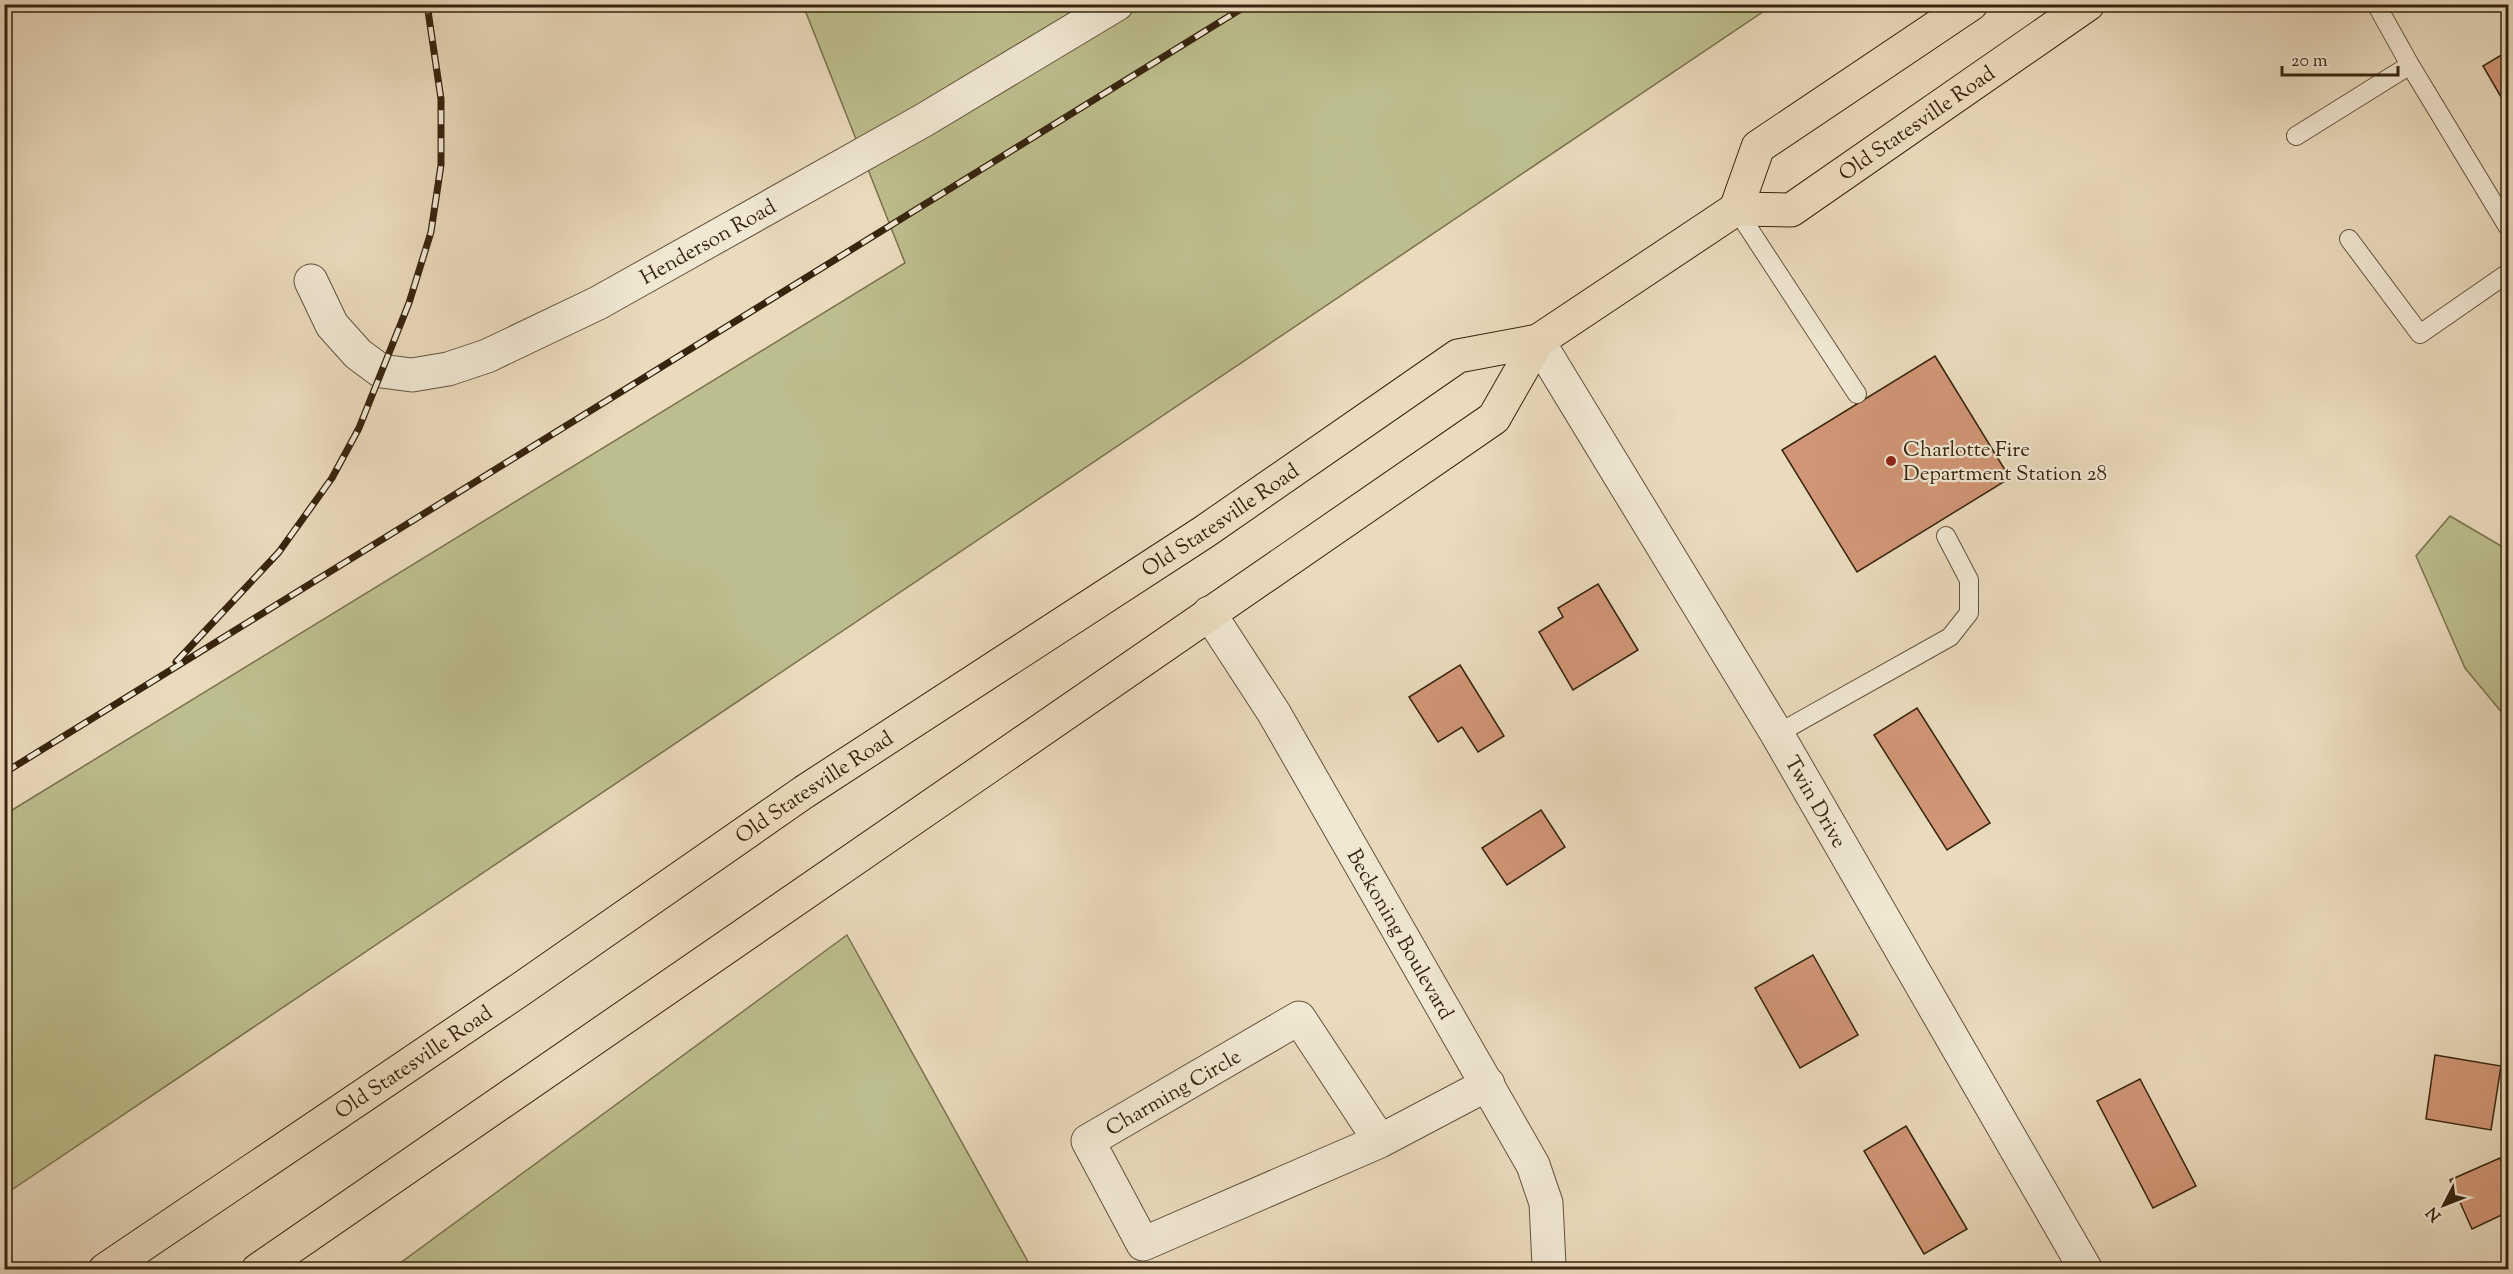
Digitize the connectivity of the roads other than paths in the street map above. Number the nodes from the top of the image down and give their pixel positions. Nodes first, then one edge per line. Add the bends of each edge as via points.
1 (1117, 4) edge
2 (1971, 4) edge
3 (2088, 4) edge
4 (2376, 4) edge
5 (2410, 65) junction
6 (2296, 136) dead end
7 (1736, 209) junction
8 (2508, 227) edge
9 (2349, 239) dead end
10 (2508, 273) edge
11 (311, 281) dead end
12 (1538, 341) junction
13 (1857, 394) dead end
14 (1946, 536) dead end
15 (1209, 613) junction
16 (1777, 734) junction
17 (1488, 1084) junction
18 (1380, 1141) junction
19 (105, 1269) edge
20 (258, 1269) edge
21 (1551, 1269) edge
22 (2086, 1269) edge

1 - 11 street, Henderson Road via 924,120 598,303 487,356 448,369 412,375 381,371 358,354 332,325
2 - 7 main road via 1758,147
3 - 7 main road, Old Statesville Road via 1791,210
4 - 5 lane
5 - 6 lane
5 - 8 lane
7 - 12 main road, Old Statesville Road
7 - 13 lane
9 - 10 lane via 2420,334
12 - 15 main road, Old Statesville Road via 1494,418
12 - 16 street, Twin Drive
12 - 19 main road, Old Statesville Road via 1458,357 1204,532 804,792 521,989
14 - 16 lane via 1969,580 1969,613 1950,637
15 - 17 street, Beckoning Boulevard via 1274,713
15 - 20 main road, Old Statesville Road
16 - 22 street, Twin Drive
17 - 18 street, Charming Circle
17 - 21 street, Beckoning Boulevard via 1533,1165 1546,1203
18 - 18 street, Charming Circle via 1143,1244 1088,1141 1299,1018

